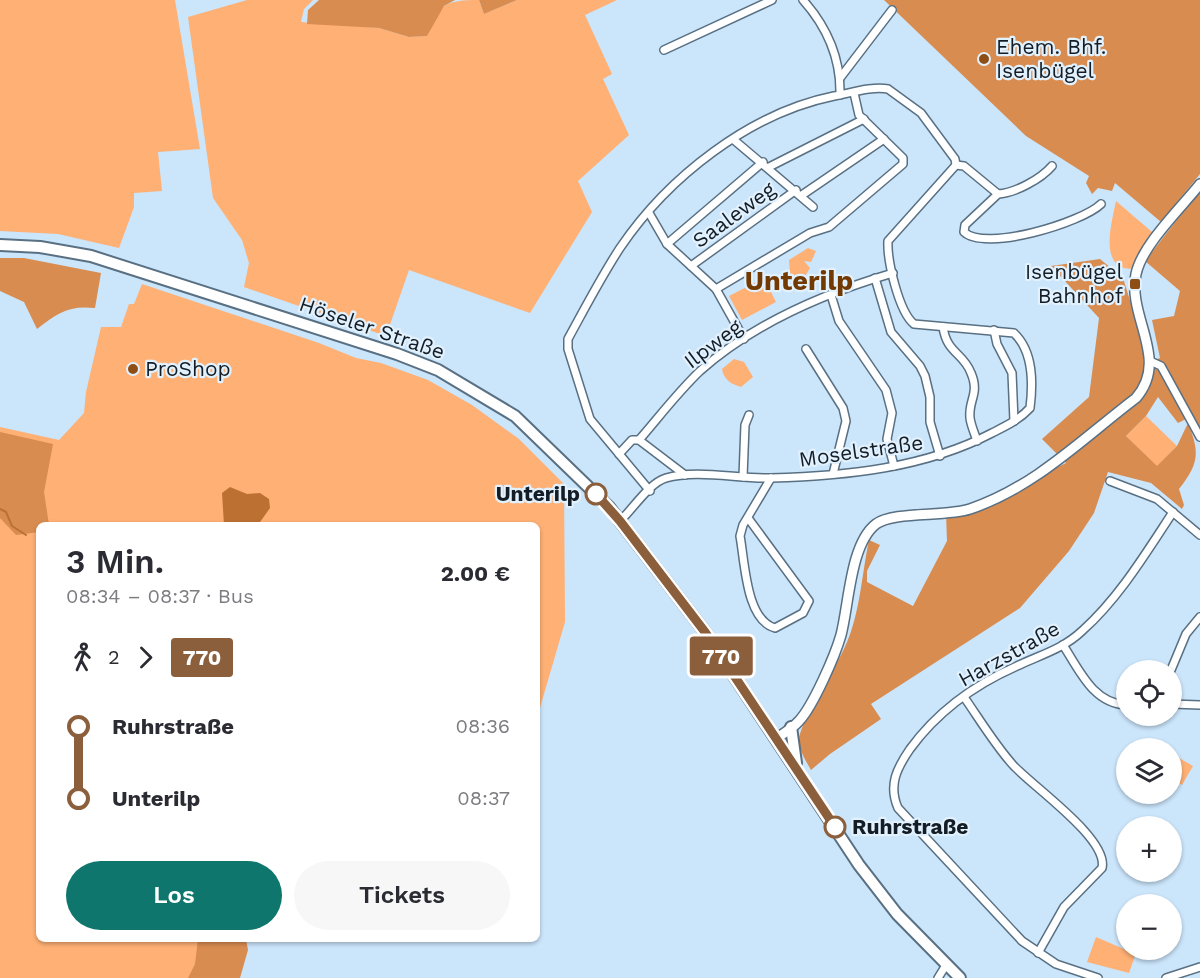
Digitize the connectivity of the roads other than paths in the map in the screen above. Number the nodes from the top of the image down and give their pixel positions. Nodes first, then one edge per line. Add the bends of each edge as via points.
1 (772, 0) edge
2 (803, 0) edge
3 (892, 10) dead end
4 (663, 50) dead end
5 (840, 78) junction
6 (854, 93) junction
7 (840, 95) junction
8 (864, 119) junction
9 (884, 139) junction
10 (734, 140) junction
11 (766, 165) junction
12 (956, 165) junction
13 (1052, 166) dead end
14 (1200, 184) edge
15 (799, 193) junction
16 (998, 194) junction
17 (1101, 204) dead end
18 (813, 207) dead end
19 (649, 213) junction
20 (667, 244) junction
21 (0, 245) edge
22 (691, 266) junction
23 (893, 273) junction
24 (875, 278) junction
25 (716, 289) junction
26 (831, 295) junction
27 (943, 327) junction
28 (994, 330) junction
29 (744, 339) junction
30 (806, 349) dead end
31 (1150, 361) junction
32 (749, 415) dead end
33 (1014, 421) junction
34 (1200, 437) edge
35 (639, 440) junction
36 (977, 441) junction
37 (619, 454) junction
38 (940, 456) junction
39 (894, 466) junction
40 (833, 474) junction
41 (685, 475) junction
42 (743, 477) junction
43 (771, 478) junction
44 (1110, 482) dead end
45 (650, 491) junction
46 (1173, 512) junction
47 (748, 518) junction
48 (620, 521) junction
49 (1200, 535) edge
50 (1200, 617) edge
51 (1063, 645) junction
52 (1175, 660) edge
53 (964, 697) junction
54 (1116, 703) edge
55 (1182, 704) edge
56 (1200, 705) edge
57 (791, 727) junction
58 (777, 738) junction
59 (796, 767) junction
60 (1038, 953) junction
61 (946, 965) junction
62 (1200, 967) edge
63 (1076, 975) edge
64 (938, 978) edge
65 (960, 978) edge
66 (1098, 978) edge
67 (1166, 978) edge

1 - 4 street
2 - 5 street via 826,28
3 - 5 street
5 - 7 street
6 - 7 street
6 - 8 street via 859,115
6 - 12 street via 888,89 921,113
7 - 10 street via 785,111
8 - 9 street
8 - 11 street
9 - 15 street, Saaleweg
9 - 25 street via 903,158 903,164 829,226 810,233
10 - 11 street
10 - 19 street via 677,183
11 - 15 street
11 - 20 street
12 - 16 street via 964,166
12 - 23 street, Moselstraße via 888,241
13 - 16 street via 1046,174
14 - 31 main road via 1141,259 1135,276
15 - 18 street
15 - 22 street, Saaleweg
16 - 17 street via 965,225 964,232 970,238 1028,235 1092,212
19 - 20 street
19 - 37 street via 620,249 568,339 590,419
20 - 22 street
21 - 48 main road, Höseler Straße via 91,256 438,370 515,416
22 - 25 street
23 - 24 street, Ilpweg
23 - 27 street, Moselstraße via 905,317 914,324
24 - 26 street, Ilpweg
24 - 38 street via 891,332 924,376 930,397 930,422
25 - 29 street
26 - 29 street, Ilpweg via 793,309
26 - 39 street via 839,321 886,390 892,413 888,439
27 - 28 street, Moselstraße
27 - 36 street via 947,345 968,367 974,382 970,418
28 - 33 street via 1012,373
28 - 33 street, Moselstraße via 1014,333 1027,353 1030,408
29 - 35 street, Ilpweg via 702,369
30 - 40 street via 843,408 846,421
31 - 34 street via 1161,366
31 - 57 main road via 1144,389 1136,398 1036,478 969,509 891,518 876,524 859,551 841,636 832,658 799,721
32 - 42 street via 745,425
33 - 36 street, Moselstraße
35 - 37 street via 632,440
35 - 41 street
36 - 38 street, Moselstraße
37 - 45 street
38 - 39 street, Moselstraße
39 - 40 street, Moselstraße
40 - 43 street, Moselstraße
41 - 42 street, Moselstraße
41 - 45 street, Moselstraße via 663,478
42 - 43 street, Moselstraße
43 - 47 street
44 - 46 street via 1140,491
45 - 48 street, Moselstraße
46 - 49 street
46 - 51 street, Harzstraße via 1101,612
47 - 47 street via 740,536 755,613 765,625 775,628 803,613 809,601
48 - 58 main road, Höseler Straße via 705,632
50 - 52 street via 1186,634
51 - 53 street, Harzstraße via 999,675
51 - 54 street via 1094,692
53 - 60 street via 1013,765 1070,817 1102,855 1102,868 1064,906
53 - 60 street, Harzstraße via 925,728 895,776 894,799 898,808 1022,941
55 - 56 street
57 - 58 main road
57 - 59 main road
58 - 59 main road, Höseler Straße
59 - 61 main road, Höseler Straße via 859,865 897,914
60 - 63 street, Harzstraße
61 - 64 street
61 - 65 main road, Höseler Straße
62 - 67 street
63 - 66 street, Harzstraße

